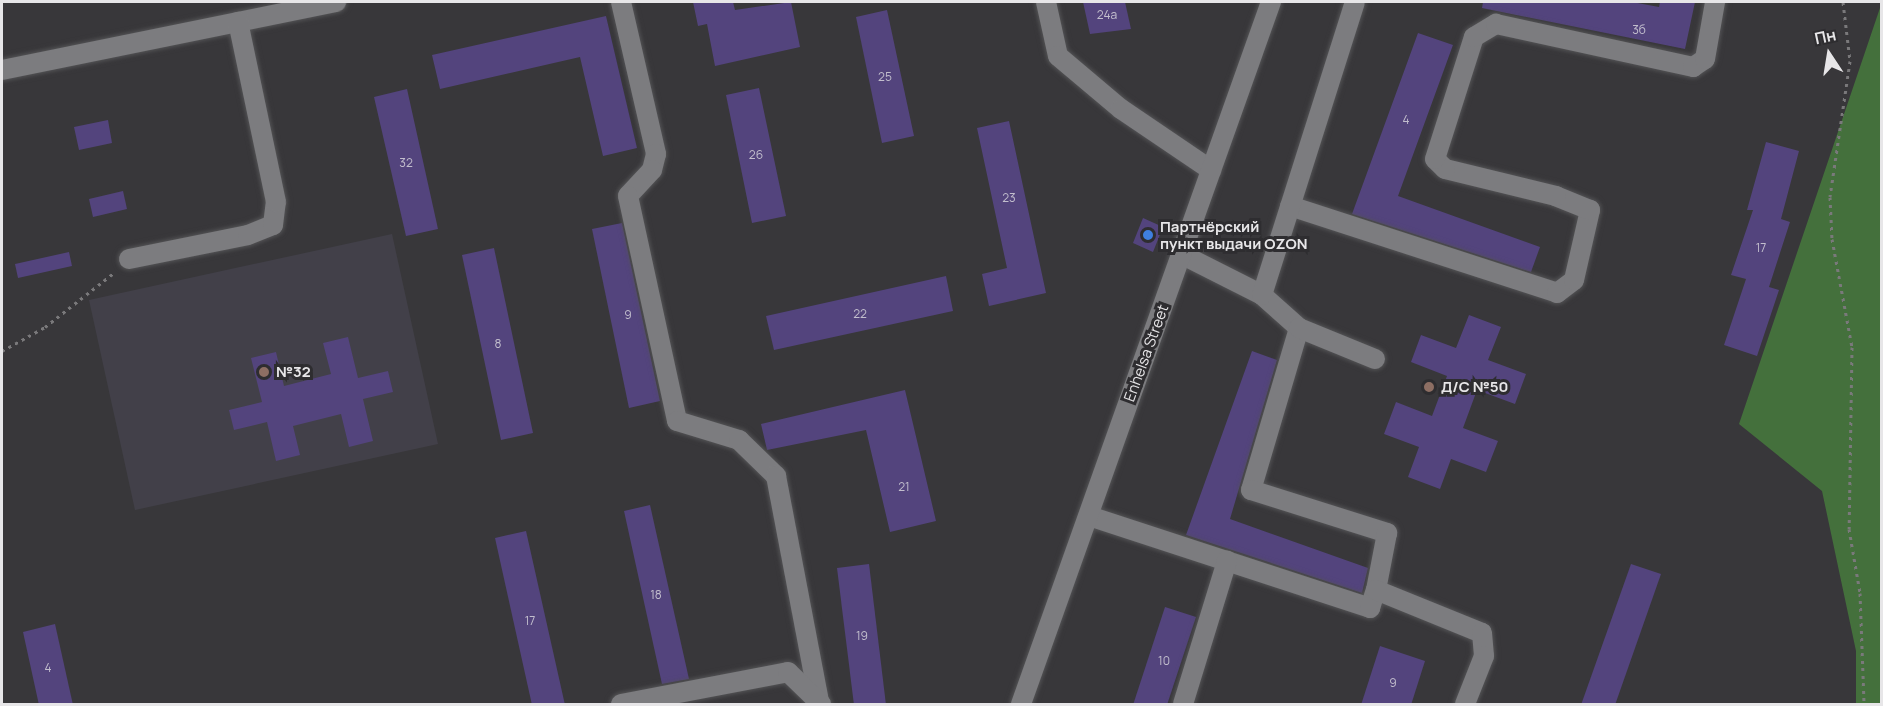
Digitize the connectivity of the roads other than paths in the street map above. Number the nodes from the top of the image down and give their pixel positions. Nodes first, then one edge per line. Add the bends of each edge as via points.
1 (336, 2) edge
2 (621, 2) edge
3 (1046, 2) edge
4 (1271, 2) edge
5 (1355, 2) edge
6 (1715, 2) edge
7 (238, 22) junction
8 (2, 70) edge
9 (1211, 170) junction
10 (1290, 206) junction
11 (1181, 254) junction
12 (129, 259) road end
13 (1262, 295) junction
14 (1299, 328) junction
15 (1375, 359) dead end
16 (1089, 516) junction
17 (1227, 561) junction
18 (1376, 590) junction
19 (820, 703) edge
20 (621, 705) edge
21 (1022, 705) edge
22 (1183, 705) edge
23 (1465, 705) edge

1 - 7 street
2 - 19 street via 656,154 652,170 628,196 677,420 739,440 776,476
3 - 9 street via 1058,57 1121,109
4 - 9 street, Enhelsa Street
5 - 10 street
6 - 10 street via 1705,59 1693,67 1496,24 1474,38 1435,159 1445,169 1556,196 1590,210 1574,280 1557,293
7 - 8 street
7 - 12 street via 276,202 273,225 248,235
9 - 11 street, Enhelsa Street
10 - 13 street
11 - 13 street
11 - 16 street, Enhelsa Street
13 - 14 street
14 - 15 street
14 - 18 street via 1251,490 1387,533
16 - 17 street
16 - 21 street, Enhelsa Street
17 - 18 street via 1370,608
17 - 22 street
18 - 23 street via 1482,633 1484,656
19 - 20 street via 788,672

